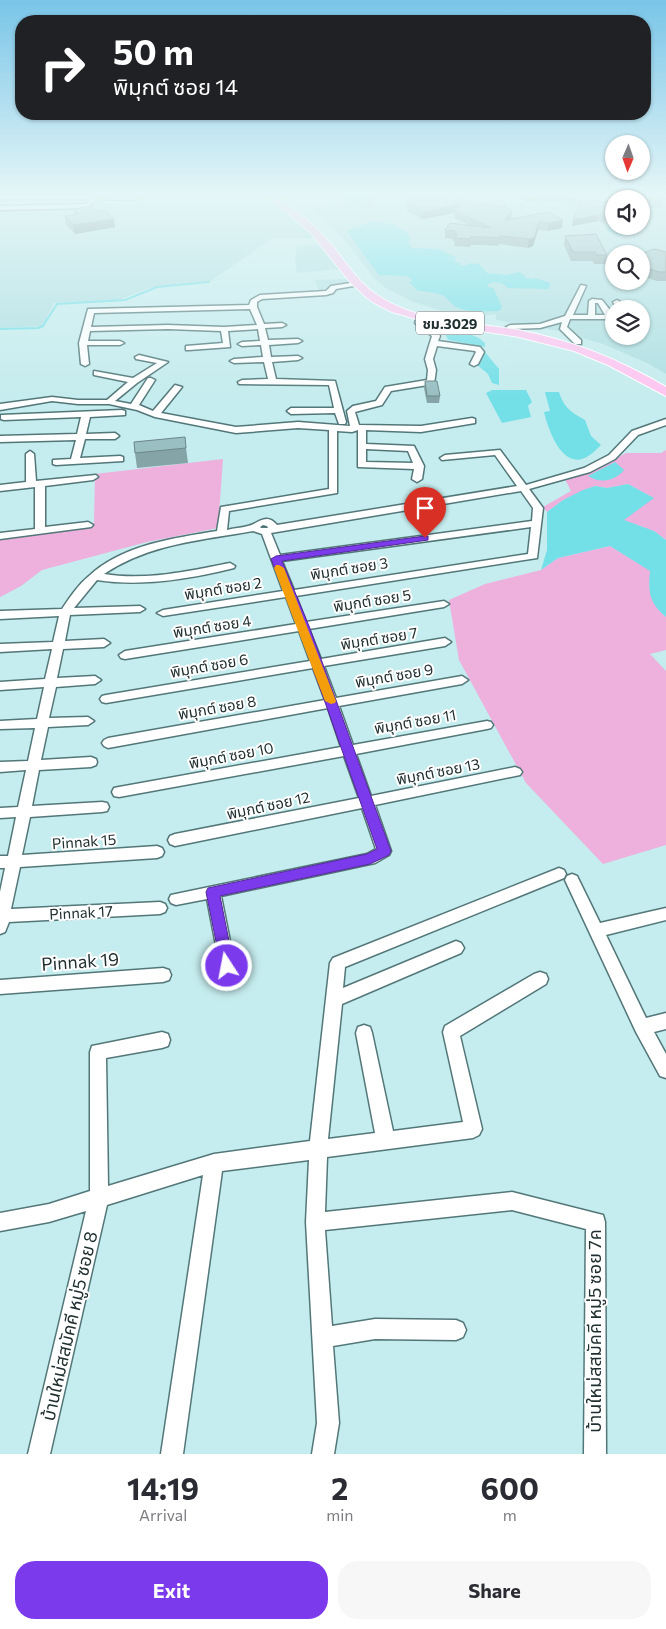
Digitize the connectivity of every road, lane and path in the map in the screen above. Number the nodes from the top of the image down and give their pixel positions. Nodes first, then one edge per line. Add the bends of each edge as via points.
1 (340, 263) edge
2 (353, 263) edge
3 (357, 284) junction
4 (583, 286) dead end
5 (252, 307) junction
6 (605, 308) edge
7 (170, 309) junction
8 (420, 317) junction
9 (591, 317) junction
10 (605, 317) edge
11 (567, 318) junction
12 (282, 325) dead end
13 (261, 326) junction
14 (168, 327) junction
15 (510, 327) junction
16 (86, 329) junction
17 (224, 330) junction
18 (298, 341) dead end
19 (578, 342) junction
20 (120, 343) dead end
21 (264, 343) junction
22 (435, 343) junction
23 (84, 344) junction
24 (242, 344) dead end
25 (189, 348) dead end
26 (139, 357) dead end
27 (298, 358) dead end
28 (269, 359) junction
29 (234, 361) dead end
30 (85, 364) dead end
31 (474, 364) dead end
32 (97, 373) dead end
33 (151, 380) dead end
34 (666, 380) edge
35 (134, 381) junction
36 (272, 381) junction
37 (242, 382) dead end
38 (178, 387) dead end
39 (666, 392) edge
40 (109, 402) junction
41 (8, 406) edge
42 (134, 406) junction
43 (338, 410) junction
44 (290, 411) dead end
45 (122, 413) dead end
46 (86, 414) junction
47 (155, 414) junction
48 (666, 417) edge
49 (472, 421) dead end
50 (666, 422) edge
51 (338, 425) junction
52 (358, 427) junction
53 (82, 435) junction
54 (0, 436) edge
55 (115, 436) dead end
56 (0, 440) edge
57 (621, 441) junction
58 (362, 446) junction
59 (30, 454) dead end
60 (446, 458) dead end
61 (120, 459) dead end
62 (56, 462) dead end
63 (75, 462) junction
64 (419, 466) junction
65 (93, 477) dead end
66 (417, 479) dead end
67 (35, 483) junction
68 (522, 486) junction
69 (0, 488) edge
70 (536, 523) junction
71 (88, 525) dead end
72 (270, 528) junction
73 (40, 531) junction
74 (223, 534) junction
75 (0, 536) edge
76 (276, 559) junction
77 (230, 566) dead end
78 (96, 576) junction
79 (288, 592) junction
80 (444, 604) dead end
81 (140, 609) dead end
82 (65, 613) junction
83 (163, 613) dead end
84 (0, 615) edge
85 (304, 626) junction
86 (445, 642) dead end
87 (104, 643) dead end
88 (58, 646) junction
89 (0, 648) edge
90 (125, 655) dead end
91 (316, 663) junction
92 (95, 680) dead end
93 (462, 680) dead end
94 (50, 684) junction
95 (0, 686) edge
96 (106, 699) dead end
97 (332, 703) junction
98 (88, 721) dead end
99 (42, 723) junction
100 (0, 725) edge
101 (487, 725) dead end
102 (108, 742) dead end
103 (348, 750) junction
104 (91, 762) dead end
105 (33, 765) junction
106 (0, 767) edge
107 (515, 772) dead end
108 (119, 792) dead end
109 (367, 801) junction
110 (102, 807) dead end
111 (24, 812) junction
112 (0, 813) edge
113 (175, 840) dead end
114 (157, 852) dead end
115 (7, 862) edge
116 (213, 892) junction
117 (176, 899) dead end
118 (160, 908) dead end
119 (666, 914) edge
120 (1, 920) edge
121 (596, 931) junction
122 (456, 948) dead end
123 (227, 966) dead end
124 (162, 975) dead end
125 (540, 979) dead end
126 (0, 987) edge
127 (335, 999) junction
128 (666, 1021) edge
129 (642, 1028) junction
130 (364, 1033) dead end
131 (162, 1040) dead end
132 (666, 1070) edge
133 (386, 1141) junction
134 (318, 1150) junction
135 (214, 1162) junction
136 (99, 1197) junction
137 (0, 1222) edge
138 (315, 1222) junction
139 (456, 1330) dead end
140 (323, 1338) junction
141 (39, 1454) edge
142 (172, 1454) edge
143 (323, 1454) edge
144 (595, 1454) edge

1 - 3 main road, ชม.3029
2 - 15 main road, ชม.3029 via 374,287 390,298 426,312
3 - 5 street via 333,287 331,292 320,294 260,297 252,301
3 - 8 main road, ชม.3029 via 379,302
4 - 11 street
5 - 7 street
5 - 13 street
6 - 9 street via 600,301 592,301
7 - 14 street
7 - 16 street via 91,312
8 - 22 street via 418,321 435,333
8 - 39 main road, ชม.3029 via 577,348 621,365
9 - 10 street
9 - 11 street
11 - 15 street via 540,326
11 - 19 street via 562,327
12 - 13 street
13 - 17 street
13 - 21 street
14 - 16 street
14 - 17 street
15 - 19 main road, ชม.3029
16 - 23 street
17 - 25 street via 227,345
18 - 21 street
19 - 34 main road, ชม.3029 via 626,359
20 - 23 street
21 - 24 street
21 - 28 street
22 - 31 street via 478,349 480,352
22 - 52 street via 429,359 431,382 388,389 379,403 356,408 351,412
23 - 30 street
26 - 35 street via 164,362
27 - 28 street
28 - 29 street
28 - 36 street
32 - 35 street
33 - 42 street
35 - 40 street
36 - 37 street
36 - 43 street via 332,383
38 - 47 street
40 - 41 street via 52,400
40 - 42 street
41 - 46 street via 6,419
42 - 47 street
43 - 44 street
43 - 51 street
45 - 46 street
46 - 53 street
47 - 51 street via 236,430
48 - 57 street via 628,429
49 - 52 street via 421,429
50 - 57 street
51 - 52 street via 349,429
51 - 74 street via 334,491 224,509
52 - 58 street
53 - 54 street
53 - 55 street
53 - 56 street
53 - 63 street
57 - 68 street via 612,457 587,470
58 - 64 street via 411,448
58 - 64 street via 360,465
59 - 67 street
60 - 68 street via 497,452
61 - 63 street
62 - 63 street
64 - 66 street
65 - 67 street
67 - 69 street
67 - 73 street
68 - 70 street via 538,508
68 - 72 street via 356,512 314,524
70 - 76 street
70 - 79 street, พิมุกต์ ซอย 3 via 533,556
71 - 73 street
72 - 74 street via 260,532 255,528
72 - 76 street
73 - 75 street
74 - 78 street via 151,548 117,562
76 - 79 street
77 - 78 street via 186,576 109,579
78 - 82 street via 78,593
79 - 83 street, พิมุกต์ ซอย 2
79 - 85 street
80 - 85 street, พิมุกต์ ซอย 5
81 - 82 street
82 - 84 street
82 - 88 street
85 - 90 street, พิมุกต์ ซอย 4
85 - 91 street
86 - 91 street, พิมุกต์ ซอย 7
87 - 88 street
88 - 89 street
88 - 94 street
91 - 96 street, พิมุกต์ ซอย 6
91 - 97 street
92 - 94 street
93 - 97 street, พิมุกต์ ซอย 9
94 - 95 street
94 - 99 street
97 - 102 street, พิมุกต์ ซอย 8
97 - 103 street
98 - 99 street
99 - 100 street
99 - 105 street
101 - 103 street, พิมุกต์ ซอย 11
103 - 108 street, พิมุกต์ ซอย 10
103 - 109 street
104 - 105 street
105 - 106 street
105 - 111 street
107 - 109 street, พิมุกต์ ซอย 13
109 - 113 street, พิมุกต์ ซอย 12
109 - 116 street via 384,851 370,859
110 - 111 street
111 - 112 street
111 - 115 street
114 - 115 street, Pinnak 15
115 - 120 street
116 - 117 street
116 - 123 street
118 - 120 street, Pinnak 17
119 - 121 street
121 - 127 street via 565,877 338,962
121 - 129 street
122 - 127 street
124 - 126 street, Pinnak 19
125 - 133 street via 451,1032 474,1130
127 - 134 street
128 - 129 street
129 - 132 street
130 - 133 street
131 - 136 street, บ้านใหม่สสมัคคี หมู่5 ซอย 8 via 98,1052
133 - 134 street
134 - 135 street
134 - 138 street
135 - 136 street
135 - 142 street
136 - 137 street via 49,1213
136 - 141 street, บ้านใหม่สสมัคคี หมู่5 ซอย 8
138 - 140 street
138 - 144 street, บ้านใหม่สสมัคคี หมู่5 ซอย 7ค via 512,1201 596,1222
139 - 140 street via 375,1329
140 - 143 street via 328,1424

